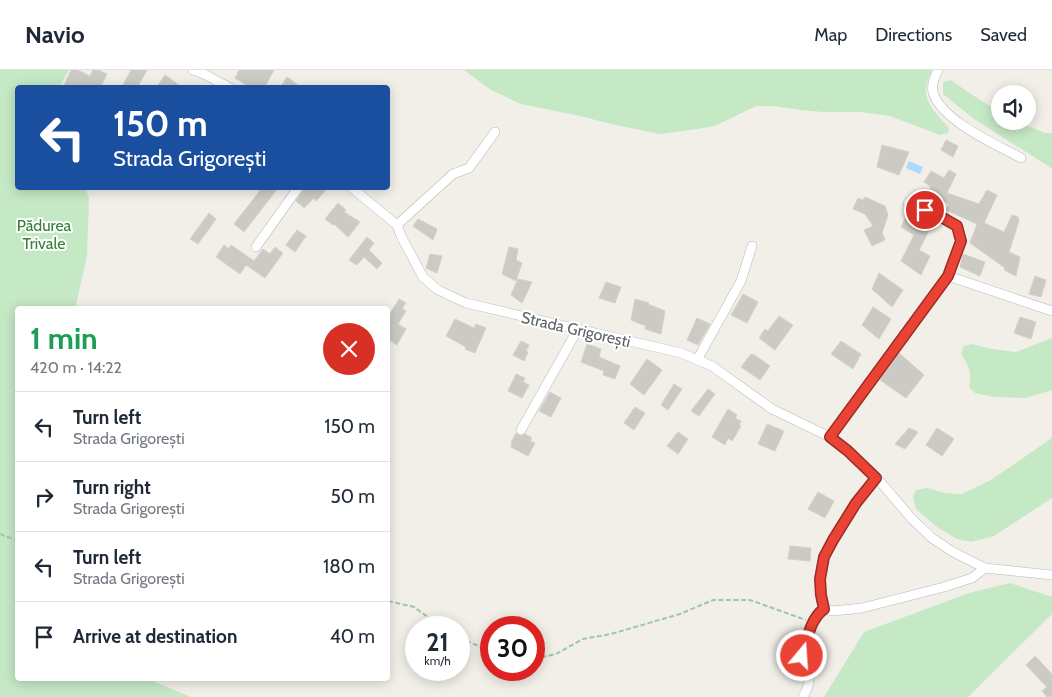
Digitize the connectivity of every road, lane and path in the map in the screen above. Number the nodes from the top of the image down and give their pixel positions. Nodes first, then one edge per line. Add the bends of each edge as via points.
1 (193, 70) edge
2 (938, 70) edge
3 (224, 85) edge
4 (495, 132) dead end
5 (1021, 158) dead end
6 (297, 190) edge
7 (354, 190) edge
8 (908, 203) dead end
9 (397, 225) junction
10 (752, 246) dead end
11 (256, 247) dead end
12 (948, 276) junction
13 (1052, 310) edge
14 (578, 329) junction
15 (697, 360) junction
16 (521, 430) dead end
17 (830, 437) junction
18 (876, 478) junction
19 (0, 534) edge
20 (15, 540) edge
21 (985, 568) junction
22 (1052, 575) edge
23 (390, 601) edge
24 (824, 609) junction
25 (426, 616) edge
26 (813, 623) junction
27 (545, 656) edge
28 (803, 697) edge

1 - 3 street
2 - 5 street via 933,91 946,112 968,130
4 - 9 street via 469,168 454,174
6 - 11 street
7 - 9 street, Strada Grigorești
8 - 12 street via 957,226 961,241
9 - 14 street, Strada Grigorești via 423,277 438,290 466,303
10 - 15 street via 741,281
12 - 13 street
12 - 17 street
14 - 15 street, Strada Grigorești
14 - 16 street
15 - 17 street, Strada Grigorești via 712,366 772,409
17 - 18 street, Strada Grigorești
18 - 21 street, Strada Grigorești via 932,538
18 - 24 street via 856,503 824,557 820,579
19 - 20 path
21 - 22 street, Strada Grigorești
21 - 24 street via 972,578 862,608
23 - 25 path via 414,607
24 - 26 street
26 - 27 path via 750,600 712,600 680,614 583,639
26 - 28 street via 802,656 802,665 810,679

